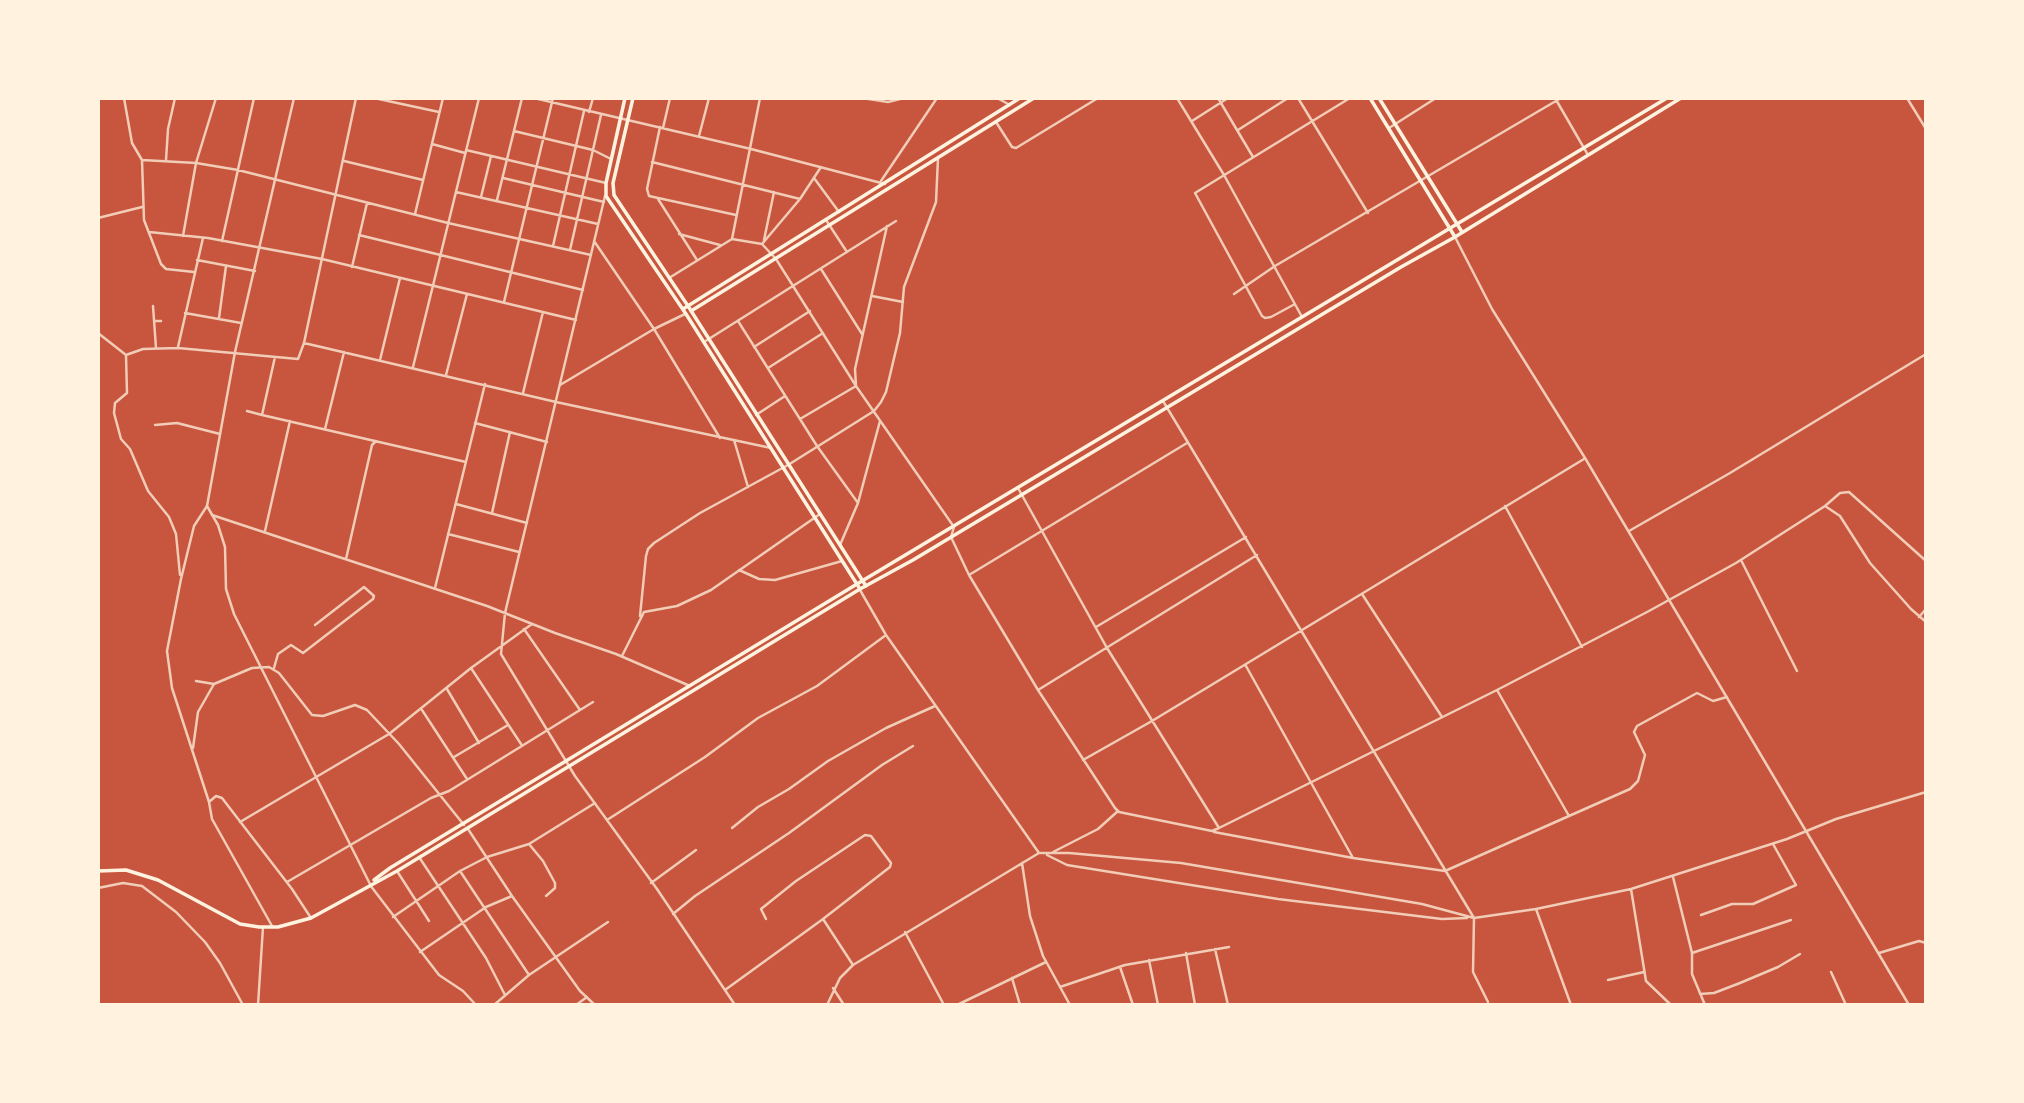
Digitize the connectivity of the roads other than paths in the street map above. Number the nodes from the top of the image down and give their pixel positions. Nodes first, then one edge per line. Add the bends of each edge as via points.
1 (124, 98) edge
2 (175, 98) edge
3 (216, 98) edge
4 (254, 98) edge
5 (294, 98) edge
6 (356, 98) edge
7 (374, 98) edge
8 (443, 98) edge
9 (479, 98) edge
10 (522, 98) edge
11 (534, 98) edge
12 (593, 98) edge
13 (625, 98) edge
14 (633, 98) edge
15 (670, 98) edge
16 (709, 98) edge
17 (760, 98) edge
18 (862, 98) edge
19 (904, 98) edge
20 (937, 98) edge
21 (998, 98) edge
22 (1020, 98) edge
23 (1034, 98) edge
24 (1098, 98) edge
25 (1177, 98) edge
26 (1218, 98) edge
27 (1228, 98) edge
28 (1288, 98) edge
29 (1298, 98) edge
30 (1335, 98) edge
31 (1350, 98) edge
32 (1370, 98) edge
33 (1378, 98) edge
34 (1436, 98) edge
35 (1561, 98) edge
36 (1657, 98) edge
37 (1667, 98) edge
38 (1681, 98) edge
39 (1907, 98) edge
40 (1556, 99) edge
41 (553, 100) edge
42 (1661, 102) junction
43 (1221, 103) junction
44 (1010, 105) junction
45 (1339, 105) junction
46 (584, 111) junction
47 (439, 112) junction
48 (589, 112) junction
49 (601, 115) junction
50 (621, 118) junction
51 (628, 120) junction
52 (1192, 121) junction
53 (1312, 121) junction
54 (996, 122) junction
55 (1395, 124) junction
56 (662, 127) junction
57 (1389, 128) junction
58 (1926, 129) edge
59 (1237, 130) junction
60 (514, 131) junction
61 (699, 136) junction
62 (544, 138) junction
63 (432, 144) junction
64 (576, 146) junction
65 (1584, 148) junction
66 (751, 149) junction
67 (593, 150) junction
68 (466, 151) junction
69 (1588, 155) junction
70 (491, 156) junction
71 (1253, 157) junction
72 (938, 158) junction
73 (611, 159) junction
74 (142, 160) junction
75 (507, 160) junction
76 (166, 161) junction
77 (343, 161) junction
78 (652, 162) junction
79 (196, 163) junction
80 (538, 167) junction
81 (821, 167) junction
82 (238, 170) junction
83 (570, 174) junction
84 (1224, 175) junction
85 (1427, 176) junction
86 (503, 178) junction
87 (587, 178) junction
88 (814, 178) junction
89 (275, 180) junction
90 (423, 180) junction
91 (1420, 180) junction
92 (606, 183) junction
93 (883, 183) junction
94 (533, 185) junction
95 (742, 185) junction
96 (456, 192) junction
97 (774, 192) junction
98 (566, 193) junction
99 (336, 194) junction
100 (606, 196) junction
101 (582, 197) junction
102 (481, 198) junction
103 (800, 198) junction
104 (658, 199) junction
105 (497, 201) junction
106 (604, 202) junction
107 (367, 203) junction
108 (144, 206) junction
109 (528, 208) junction
110 (839, 212) junction
111 (1368, 213) junction
112 (414, 215) junction
113 (561, 215) junction
114 (736, 215) junction
115 (98, 218) edge
116 (577, 219) junction
117 (826, 220) junction
118 (896, 221) dead end
119 (447, 223) junction
120 (598, 224) junction
121 (1457, 225) junction
122 (830, 226) junction
123 (887, 226) junction
124 (1451, 229) junction
125 (149, 232) junction
126 (1462, 232) junction
127 (679, 234) junction
128 (184, 236) junction
129 (359, 236) junction
130 (1455, 237) junction
131 (203, 238) junction
132 (519, 239) junction
133 (732, 239) junction
134 (222, 241) junction
135 (594, 241) junction
136 (762, 243) junction
137 (553, 246) junction
138 (721, 246) junction
139 (261, 247) junction
140 (570, 250) junction
141 (847, 252) junction
142 (591, 254) junction
143 (771, 254) junction
144 (440, 255) junction
145 (776, 259) junction
146 (197, 260) junction
147 (322, 260) junction
148 (697, 260) junction
149 (226, 266) junction
150 (1275, 266) junction
151 (352, 267) junction
152 (821, 269) junction
153 (255, 271) junction
154 (194, 272) junction
155 (511, 272) junction
156 (400, 278) junction
157 (669, 278) junction
158 (433, 286) junction
159 (793, 286) junction
160 (1246, 286) junction
161 (583, 290) junction
162 (1234, 293) dead end
163 (467, 294) junction
164 (871, 296) junction
165 (903, 302) junction
166 (504, 303) junction
167 (1295, 304) junction
168 (153, 306) dead end
169 (687, 310) junction
170 (810, 311) junction
171 (543, 312) junction
172 (185, 313) junction
173 (1302, 317) junction
174 (219, 319) junction
175 (576, 320) junction
176 (154, 321) junction
177 (161, 321) dead end
178 (738, 321) junction
179 (242, 323) junction
180 (654, 329) junction
181 (98, 333) edge
182 (823, 333) junction
183 (862, 334) junction
184 (708, 339) junction
185 (704, 342) junction
186 (304, 343) junction
187 (754, 347) junction
188 (156, 348) junction
189 (178, 348) junction
190 (235, 352) junction
191 (344, 352) junction
192 (1926, 354) edge
193 (126, 355) junction
194 (275, 357) junction
195 (380, 360) junction
196 (413, 367) junction
197 (768, 368) junction
198 (446, 375) junction
199 (485, 384) junction
200 (560, 385) junction
201 (856, 386) junction
202 (523, 393) junction
203 (785, 396) junction
204 (1163, 401) junction
205 (556, 402) junction
206 (1167, 407) junction
207 (247, 411) dead end
208 (874, 411) junction
209 (262, 415) junction
210 (753, 417) junction
211 (800, 419) junction
212 (289, 421) junction
213 (880, 421) junction
214 (475, 424) junction
215 (155, 425) dead end
216 (326, 429) junction
217 (510, 432) junction
218 (220, 434) junction
219 (720, 438) junction
220 (734, 440) junction
221 (376, 441) junction
222 (547, 442) junction
223 (1187, 443) junction
224 (817, 446) junction
225 (771, 448) junction
226 (1586, 458) junction
227 (466, 462) junction
228 (786, 467) junction
229 (748, 487) junction
230 (1018, 488) junction
231 (1022, 495) junction
232 (858, 503) junction
233 (456, 504) junction
234 (207, 506) junction
235 (1505, 506) junction
236 (1825, 506) junction
237 (492, 513) junction
238 (820, 514) junction
239 (212, 515) junction
240 (814, 517) junction
241 (527, 523) junction
242 (954, 527) junction
243 (1629, 531) junction
244 (265, 532) junction
245 (1042, 532) junction
246 (448, 534) junction
247 (951, 537) junction
248 (1246, 537) junction
249 (840, 545) junction
250 (520, 552) junction
251 (1257, 555) junction
252 (346, 559) junction
253 (1741, 560) junction
254 (842, 561) junction
255 (1926, 561) edge
256 (739, 570) junction
257 (969, 575) junction
258 (181, 579) junction
259 (863, 581) junction
260 (866, 586) junction
261 (858, 587) junction
262 (435, 588) junction
263 (1362, 594) junction
264 (867, 598) junction
265 (1668, 599) junction
266 (1926, 609) edge
267 (505, 613) junction
268 (640, 616) junction
269 (1919, 617) junction
270 (1926, 622) edge
271 (532, 624) junction
272 (315, 625) dead end
273 (1095, 628) junction
274 (524, 629) junction
275 (1301, 631) junction
276 (886, 635) junction
277 (500, 645) junction
278 (1582, 647) junction
279 (1107, 648) junction
280 (622, 656) junction
281 (1246, 665) junction
282 (261, 667) junction
283 (274, 668) junction
284 (471, 668) junction
285 (1797, 671) dead end
286 (196, 681) dead end
287 (214, 684) junction
288 (690, 686) junction
289 (447, 689) junction
290 (1038, 690) junction
291 (1497, 691) junction
292 (1727, 697) junction
293 (593, 702) dead end
294 (935, 706) junction
295 (422, 710) junction
296 (580, 710) junction
297 (1442, 717) junction
298 (1152, 721) junction
299 (508, 725) junction
300 (547, 730) junction
301 (389, 734) junction
302 (479, 743) junction
303 (522, 746) junction
304 (913, 746) dead end
305 (193, 748) junction
306 (1375, 752) junction
307 (453, 758) junction
308 (1083, 760) junction
309 (567, 764) junction
310 (316, 777) junction
311 (467, 779) junction
312 (1312, 783) junction
313 (1926, 792) edge
314 (439, 794) junction
315 (209, 802) junction
316 (595, 803) junction
317 (1118, 811) junction
318 (1569, 816) junction
319 (607, 820) junction
320 (240, 822) junction
321 (465, 826) junction
322 (732, 828) dead end
323 (1219, 828) junction
324 (1212, 831) junction
325 (1808, 832) junction
326 (350, 844) junction
327 (529, 844) junction
328 (1773, 844) junction
329 (696, 850) dead end
330 (1042, 853) junction
331 (1051, 853) junction
332 (487, 857) junction
333 (419, 858) junction
334 (1353, 858) junction
335 (1022, 863) junction
336 (98, 871) edge
337 (397, 871) junction
338 (460, 871) junction
339 (1445, 871) junction
340 (1673, 877) junction
341 (287, 882) junction
342 (651, 883) junction
343 (370, 884) junction
344 (438, 887) junction
345 (98, 888) edge
346 (1631, 889) junction
347 (512, 896) junction
348 (546, 896) dead end
349 (416, 902) junction
350 (486, 907) junction
351 (1536, 909) junction
352 (673, 914) junction
353 (1701, 915) dead end
354 (393, 917) junction
355 (311, 918) junction
356 (1472, 918) junction
357 (766, 919) dead end
358 (823, 919) junction
359 (1791, 920) dead end
360 (429, 921) dead end
361 (608, 922) dead end
362 (462, 924) junction
363 (263, 927) junction
364 (272, 927) junction
365 (905, 932) junction
366 (1925, 941) edge
367 (1229, 947) dead end
368 (1215, 949) junction
369 (420, 952) junction
370 (1186, 953) junction
371 (1692, 953) junction
372 (1879, 953) junction
373 (1800, 954) dead end
374 (557, 956) junction
375 (1149, 960) junction
376 (1046, 962) junction
377 (853, 965) junction
378 (1121, 967) junction
379 (1644, 972) junction
380 (1831, 972) dead end
381 (529, 975) junction
382 (1012, 978) junction
383 (1608, 980) dead end
384 (1060, 987) junction
385 (834, 988) junction
386 (725, 990) junction
387 (1699, 994) junction
388 (505, 995) junction
389 (587, 997) junction
390 (1488, 1002) dead end
391 (1667, 1004) edge
392 (243, 1005) edge
393 (258, 1005) edge
394 (476, 1005) edge
395 (494, 1005) edge
396 (576, 1005) edge
397 (595, 1005) edge
398 (736, 1005) edge
399 (827, 1005) edge
400 (844, 1005) edge
401 (944, 1005) edge
402 (957, 1005) edge
403 (1020, 1005) edge
404 (1070, 1005) edge
405 (1133, 1005) edge
406 (1158, 1005) edge
407 (1195, 1005) edge
408 (1228, 1005) edge
409 (1571, 1005) edge
410 (1705, 1005) edge
411 (1846, 1005) edge
412 (1909, 1005) edge

1 - 74 street via 133,148
2 - 76 street
3 - 79 street
4 - 82 street
5 - 89 street
6 - 77 street
7 - 47 street
8 - 47 street
9 - 68 street
10 - 60 street
11 - 41 street
12 - 48 street
13 - 50 main road
14 - 51 main road
15 - 56 street
16 - 61 street
17 - 66 street
18 - 19 street via 888,102
20 - 93 street
21 - 44 street
22 - 44 main road
23 - 54 main road
24 - 54 street via 1016,148
25 - 52 street
26 - 43 street
27 - 43 street
28 - 59 street
29 - 53 street
30 - 45 street
31 - 45 street
32 - 57 main road
33 - 55 main road
34 - 55 street
35 - 40 street
36 - 42 street
37 - 42 main road
38 - 69 main road
39 - 58 street
40 - 65 street
40 - 85 street
41 - 46 street
41 - 62 street
42 - 65 main road
43 - 52 street
43 - 59 street
44 - 93 main road
45 - 53 street
46 - 48 street
46 - 64 street
47 - 63 street
48 - 49 street
49 - 50 street
49 - 67 street
50 - 51 street
50 - 73 main road
51 - 56 street
51 - 157 main road via 614,195
52 - 84 street
53 - 71 street
53 - 111 street
54 - 72 main road
55 - 57 street
55 - 85 main road
56 - 61 street
56 - 78 street
57 - 91 main road
59 - 71 street
60 - 62 street
60 - 75 street
61 - 66 street
62 - 64 street
62 - 80 street
63 - 68 street
63 - 90 street
64 - 67 street
64 - 83 street
65 - 69 street
65 - 121 main road
66 - 81 street
66 - 95 street
67 - 73 street
67 - 87 street
68 - 70 street
68 - 96 street
69 - 126 main road
70 - 75 street
70 - 102 street
71 - 84 street
72 - 122 main road
72 - 165 street via 936,202 904,287
73 - 92 main road
74 - 76 street
74 - 108 street
75 - 80 street
75 - 86 street
76 - 79 street
77 - 90 street
77 - 99 street
78 - 95 street
78 - 104 street via 646,190
79 - 82 street
79 - 128 street
80 - 83 street
80 - 94 street
81 - 88 street
81 - 93 street
82 - 89 street
82 - 134 street
83 - 87 street
83 - 98 street
84 - 150 street
84 - 160 street via 1197,190 1195,196
85 - 91 street
85 - 121 main road
86 - 94 street
86 - 105 street
87 - 92 street
87 - 101 street
88 - 103 street
88 - 110 street
89 - 99 street
89 - 139 street
90 - 112 street
91 - 111 street
91 - 124 main road
92 - 100 main road
93 - 110 main road
94 - 98 street
94 - 109 street
95 - 97 street
95 - 114 street
96 - 102 street
96 - 119 street
97 - 103 street
97 - 136 street
98 - 101 street
98 - 113 street
99 - 107 street
99 - 147 street
100 - 106 street
100 - 169 main road
101 - 106 street
101 - 116 street
102 - 105 street
103 - 136 street
104 - 114 street
104 - 127 street
105 - 109 street
106 - 120 street
107 - 112 street
107 - 129 street
108 - 115 street
108 - 125 street
109 - 113 street
109 - 132 street
110 - 117 main road
111 - 150 street
112 - 119 street
113 - 116 street
113 - 137 street
114 - 133 street
116 - 120 street
116 - 140 street
117 - 122 street
117 - 143 main road
118 - 123 street
119 - 132 street
119 - 144 street
120 - 135 street
121 - 124 main road
121 - 126 main road
122 - 141 street
122 - 145 main road
123 - 141 street
123 - 164 street
124 - 130 main road
124 - 173 main road
125 - 128 street
125 - 154 street via 163,267
126 - 130 main road
127 - 138 street
127 - 148 street
128 - 131 street
129 - 144 street
129 - 151 street
130 - 206 main road
130 - 226 street via 1492,309
131 - 134 street
131 - 146 street
132 - 137 street
132 - 155 street
133 - 136 street
133 - 138 street
134 - 139 street
135 - 142 street
135 - 180 street
136 - 143 street
137 - 140 street
138 - 148 street
139 - 147 street
139 - 153 street
140 - 142 street
141 - 152 street
142 - 161 street
143 - 145 street
143 - 169 main road
144 - 155 street
144 - 158 street
145 - 159 street
145 - 169 main road
146 - 149 street
146 - 154 street
147 - 151 street
147 - 186 street
148 - 157 street
149 - 153 street
149 - 174 street
150 - 160 street
150 - 167 street
151 - 156 street
152 - 159 street
152 - 183 street
153 - 179 street
154 - 172 street
155 - 161 street
155 - 166 street
156 - 158 street
156 - 195 street
157 - 169 main road
158 - 163 street
158 - 196 street
159 - 170 street
159 - 178 street
160 - 162 street
160 - 167 street via 1265,318
161 - 175 street
163 - 166 street
163 - 198 street
164 - 165 street
164 - 183 street
165 - 208 street via 886,392
166 - 171 street
167 - 173 street
168 - 176 street
169 - 180 street
169 - 184 main road
169 - 185 main road
170 - 182 street
170 - 187 street
171 - 175 street
171 - 202 street
172 - 174 street
172 - 189 street
173 - 204 main road
174 - 179 street
175 - 200 street
176 - 177 street
176 - 188 street
178 - 184 street
178 - 187 street
179 - 190 street
180 - 200 street
180 - 219 street
181 - 193 street
182 - 197 street
182 - 201 street
183 - 201 street
184 - 185 street
184 - 210 main road
185 - 210 main road
186 - 191 street
186 - 194 street via 299,359
187 - 197 street
188 - 189 street
188 - 193 street
189 - 190 street
190 - 194 street
190 - 218 street
191 - 195 street
191 - 216 street
192 - 243 street
193 - 258 street via 127,393 115,403 114,413 121,439 176,534
194 - 209 street
195 - 196 street
196 - 198 street
197 - 203 street
198 - 199 street
199 - 202 street
199 - 214 street
200 - 205 street
201 - 208 street
201 - 211 street
202 - 205 street
203 - 210 street
203 - 211 street
204 - 206 street
204 - 230 main road
205 - 219 street
205 - 222 street
206 - 223 street
206 - 231 main road
207 - 209 street
208 - 213 street
208 - 224 street
209 - 212 street
210 - 225 main road
210 - 228 main road
211 - 224 street
212 - 216 street
212 - 244 street
213 - 232 street
213 - 242 street
214 - 217 street
214 - 227 street
215 - 218 street via 177,423
216 - 221 street
217 - 222 street
217 - 237 street
218 - 234 street
219 - 220 street
220 - 225 street
220 - 229 street
221 - 227 street
221 - 252 street
222 - 241 street
223 - 245 street
223 - 248 street
224 - 228 street
224 - 232 street
225 - 228 main road
226 - 235 street
226 - 243 street
227 - 233 street
228 - 229 street
228 - 238 main road
228 - 240 main road
229 - 268 street via 648,549
230 - 231 street
230 - 242 main road
231 - 245 street
231 - 247 main road
232 - 249 street
233 - 237 street
233 - 246 street
234 - 239 street
234 - 258 street via 194,526
235 - 263 street
235 - 278 street
236 - 253 street
236 - 255 street via 1840,493 1849,492
236 - 269 street via 1840,516 1870,563
237 - 241 street
238 - 240 street
238 - 249 main road
239 - 244 street
239 - 282 street via 225,547 226,589 234,614
240 - 254 main road
240 - 256 street
241 - 250 street
242 - 247 street
242 - 259 main road
243 - 265 street
244 - 252 street
245 - 257 street
245 - 273 street
246 - 250 street
246 - 262 street
247 - 257 street
247 - 260 main road
248 - 251 street
248 - 273 street
249 - 259 main road
250 - 267 street
251 - 275 street
251 - 279 street
252 - 262 street
253 - 265 street
253 - 285 street
254 - 256 street via 775,580
254 - 261 main road
256 - 268 street via 684,603
257 - 290 street
258 - 305 street via 167,651 172,688
259 - 260 main road
259 - 261 main road
260 - 261 main road
260 - 264 street
261 - 264 street
261 - 288 main road
261 - 309 main road
262 - 267 street
263 - 275 street
263 - 297 street
264 - 276 street
265 - 278 street
265 - 292 street
266 - 269 street
267 - 271 street
267 - 277 street
268 - 280 street
269 - 270 street
271 - 274 street
271 - 280 street
272 - 283 street via 362,588 367,587 374,596 303,653 291,645 278,654
273 - 279 street
274 - 277 street
274 - 296 street
275 - 281 street
275 - 306 street
276 - 294 street
276 - 319 street via 817,687 758,718
277 - 284 street
277 - 300 street
278 - 291 street
279 - 290 street
279 - 298 street
280 - 288 street
281 - 298 street
281 - 312 street
282 - 283 street
282 - 287 street
282 - 310 street
283 - 301 street via 312,715 362,706
284 - 289 street
284 - 299 street
286 - 287 street
287 - 305 street via 198,712
288 - 309 main road
289 - 295 street
289 - 302 street
290 - 308 street
291 - 297 street
291 - 318 street
292 - 318 street via 1713,701 1698,693 1637,726 1634,732 1645,755 1638,781 1630,789
292 - 325 street
293 - 296 street
294 - 322 street via 886,727 828,761
294 - 330 street
295 - 301 street
295 - 307 street
296 - 300 street
297 - 306 street
298 - 308 street
298 - 323 street
299 - 302 street
299 - 303 street
300 - 303 street
300 - 309 street
301 - 310 street
301 - 314 street
302 - 307 street
303 - 311 street
304 - 352 street
305 - 315 street
306 - 312 street
306 - 339 street
307 - 311 street
308 - 317 street
309 - 316 street
309 - 321 main road
310 - 320 street
310 - 326 street
311 - 314 street
312 - 323 street
312 - 334 street
313 - 325 street
314 - 321 street
314 - 326 street
315 - 320 street via 216,796 222,798
315 - 364 street via 216,829
316 - 319 street
316 - 327 street
317 - 324 street
317 - 331 street via 1098,829
318 - 339 street
319 - 342 street
320 - 341 street
321 - 332 street
321 - 333 main road
321 - 343 main road
323 - 324 street
324 - 334 street
325 - 328 street
325 - 372 street
326 - 341 street
326 - 343 street
327 - 332 street
327 - 348 street via 555,883
328 - 340 street
328 - 353 street via 1796,883 1793,888 1753,904 1732,904
329 - 342 street
330 - 331 street
330 - 335 street
330 - 356 street via 1067,864 1278,899 1442,919
331 - 356 street via 1181,863 1422,904
332 - 338 street
332 - 347 street
333 - 337 main road
333 - 344 street
334 - 339 street
335 - 365 street
335 - 376 street via 1030,916
336 - 363 main road via 127,870 158,880 240,924
337 - 343 main road
337 - 349 street
338 - 344 street
338 - 350 street
339 - 356 street
340 - 346 street
340 - 371 street
341 - 355 street
342 - 352 street
343 - 354 street
343 - 355 main road
344 - 349 street
344 - 362 street
345 - 392 street via 123,883 142,886 176,912 205,942
346 - 351 street
346 - 379 street
347 - 350 street
347 - 374 street
349 - 354 street
349 - 360 street
350 - 362 street
350 - 381 street
351 - 356 street
351 - 409 street
352 - 386 street
354 - 369 street
355 - 364 main road
356 - 390 street via 1473,972
357 - 358 street via 761,909 869,834 891,865
358 - 377 street
358 - 386 street
359 - 371 street
361 - 374 street
362 - 369 street
362 - 388 street
363 - 364 main road
363 - 393 street
365 - 377 street
365 - 401 street
366 - 372 street
367 - 368 street
368 - 370 street
368 - 408 street
369 - 394 street via 439,975
370 - 375 street
370 - 407 street
371 - 387 street via 1690,967
372 - 412 street
373 - 387 street via 1740,984
374 - 381 street
374 - 389 street
375 - 378 street
375 - 406 street
376 - 382 street
376 - 384 street
377 - 385 street
378 - 384 street
378 - 405 street
379 - 383 street
379 - 391 street via 1650,987
380 - 411 street
381 - 388 street
382 - 402 street
382 - 403 street
384 - 404 street
385 - 399 street
385 - 400 street
386 - 398 street
387 - 410 street
388 - 395 street
389 - 396 street
389 - 397 street

